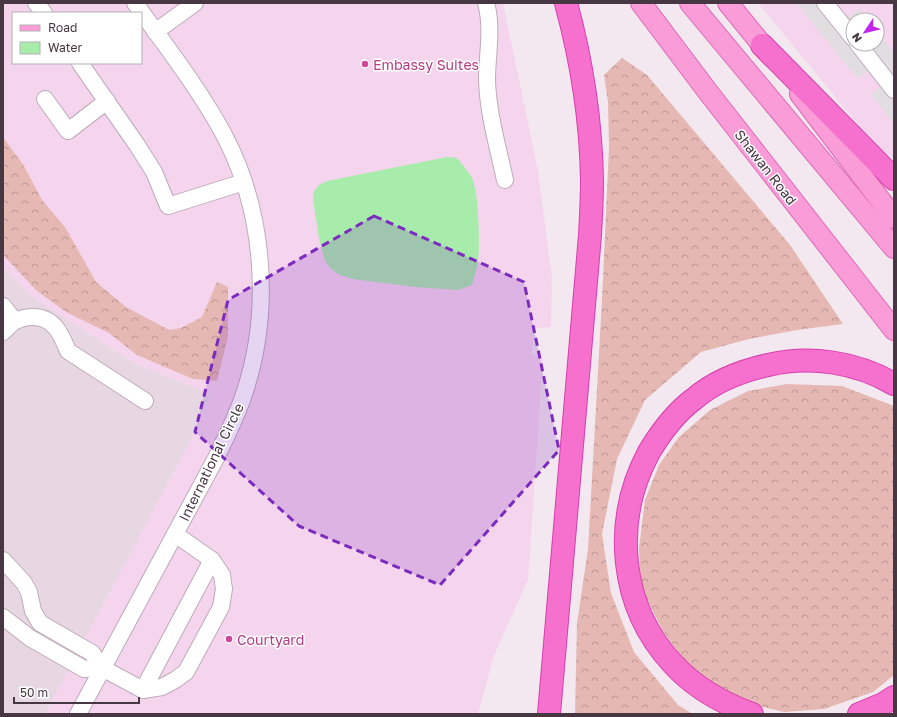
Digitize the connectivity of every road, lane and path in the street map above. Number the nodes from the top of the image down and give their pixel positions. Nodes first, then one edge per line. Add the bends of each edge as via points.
1 (36, 3) edge
2 (135, 3) edge
3 (195, 3) edge
4 (486, 3) edge
5 (566, 3) edge
6 (641, 3) edge
7 (690, 3) edge
8 (728, 3) edge
9 (825, 3) edge
10 (43, 12) edge
11 (141, 12) edge
12 (142, 13) edge
13 (845, 28) edge
14 (155, 32) junction
15 (762, 45) junction
16 (864, 52) edge
17 (81, 64) edge
18 (894, 90) edge
19 (44, 99) dead end
20 (107, 101) junction
21 (894, 179) edge
22 (505, 180) dead end
23 (244, 182) junction
24 (894, 218) edge
25 (894, 248) edge
26 (3, 306) edge
27 (15, 321) junction
28 (894, 330) edge
29 (3, 332) edge
30 (894, 384) edge
31 (145, 401) dead end
32 (175, 534) junction
33 (3, 560) edge
34 (212, 560) junction
35 (3, 617) edge
36 (40, 623) junction
37 (30, 638) junction
38 (102, 668) junction
39 (143, 690) junction
40 (894, 697) edge
41 (78, 714) edge
42 (549, 714) edge
43 (752, 714) edge
44 (860, 714) edge

1 - 10 street
2 - 11 street, International Circle
3 - 14 street
4 - 22 street via 489,24 489,106
5 - 42 highway via 585,90 592,181 589,251
6 - 28 main road, Shawan Road
7 - 25 main road
8 - 15 main road
9 - 13 street
12 - 14 street, International Circle
14 - 23 street, International Circle via 204,100 232,152
15 - 21 highway
15 - 24 main road
16 - 18 street
17 - 20 street
19 - 20 street via 68,131
20 - 23 street via 154,172 168,206
23 - 32 street, International Circle via 253,216 260,270 258,331 253,365 232,424
26 - 27 street
27 - 29 street
27 - 31 street via 28,317 49,320 57,328 68,351
30 - 43 highway via 860,368 809,360 784,361 734,375 693,399 674,418 658,437 636,481 625,529 625,552 631,587 644,624 659,647 690,681 706,693
32 - 34 street
32 - 38 street, International Circle
33 - 36 street via 27,588 33,611
34 - 39 street
34 - 39 street via 222,575 224,589 221,607 186,672 162,687
35 - 37 street
36 - 37 street
36 - 38 street via 92,652
37 - 38 street via 84,669
38 - 39 street
38 - 41 street, International Circle
40 - 44 highway

